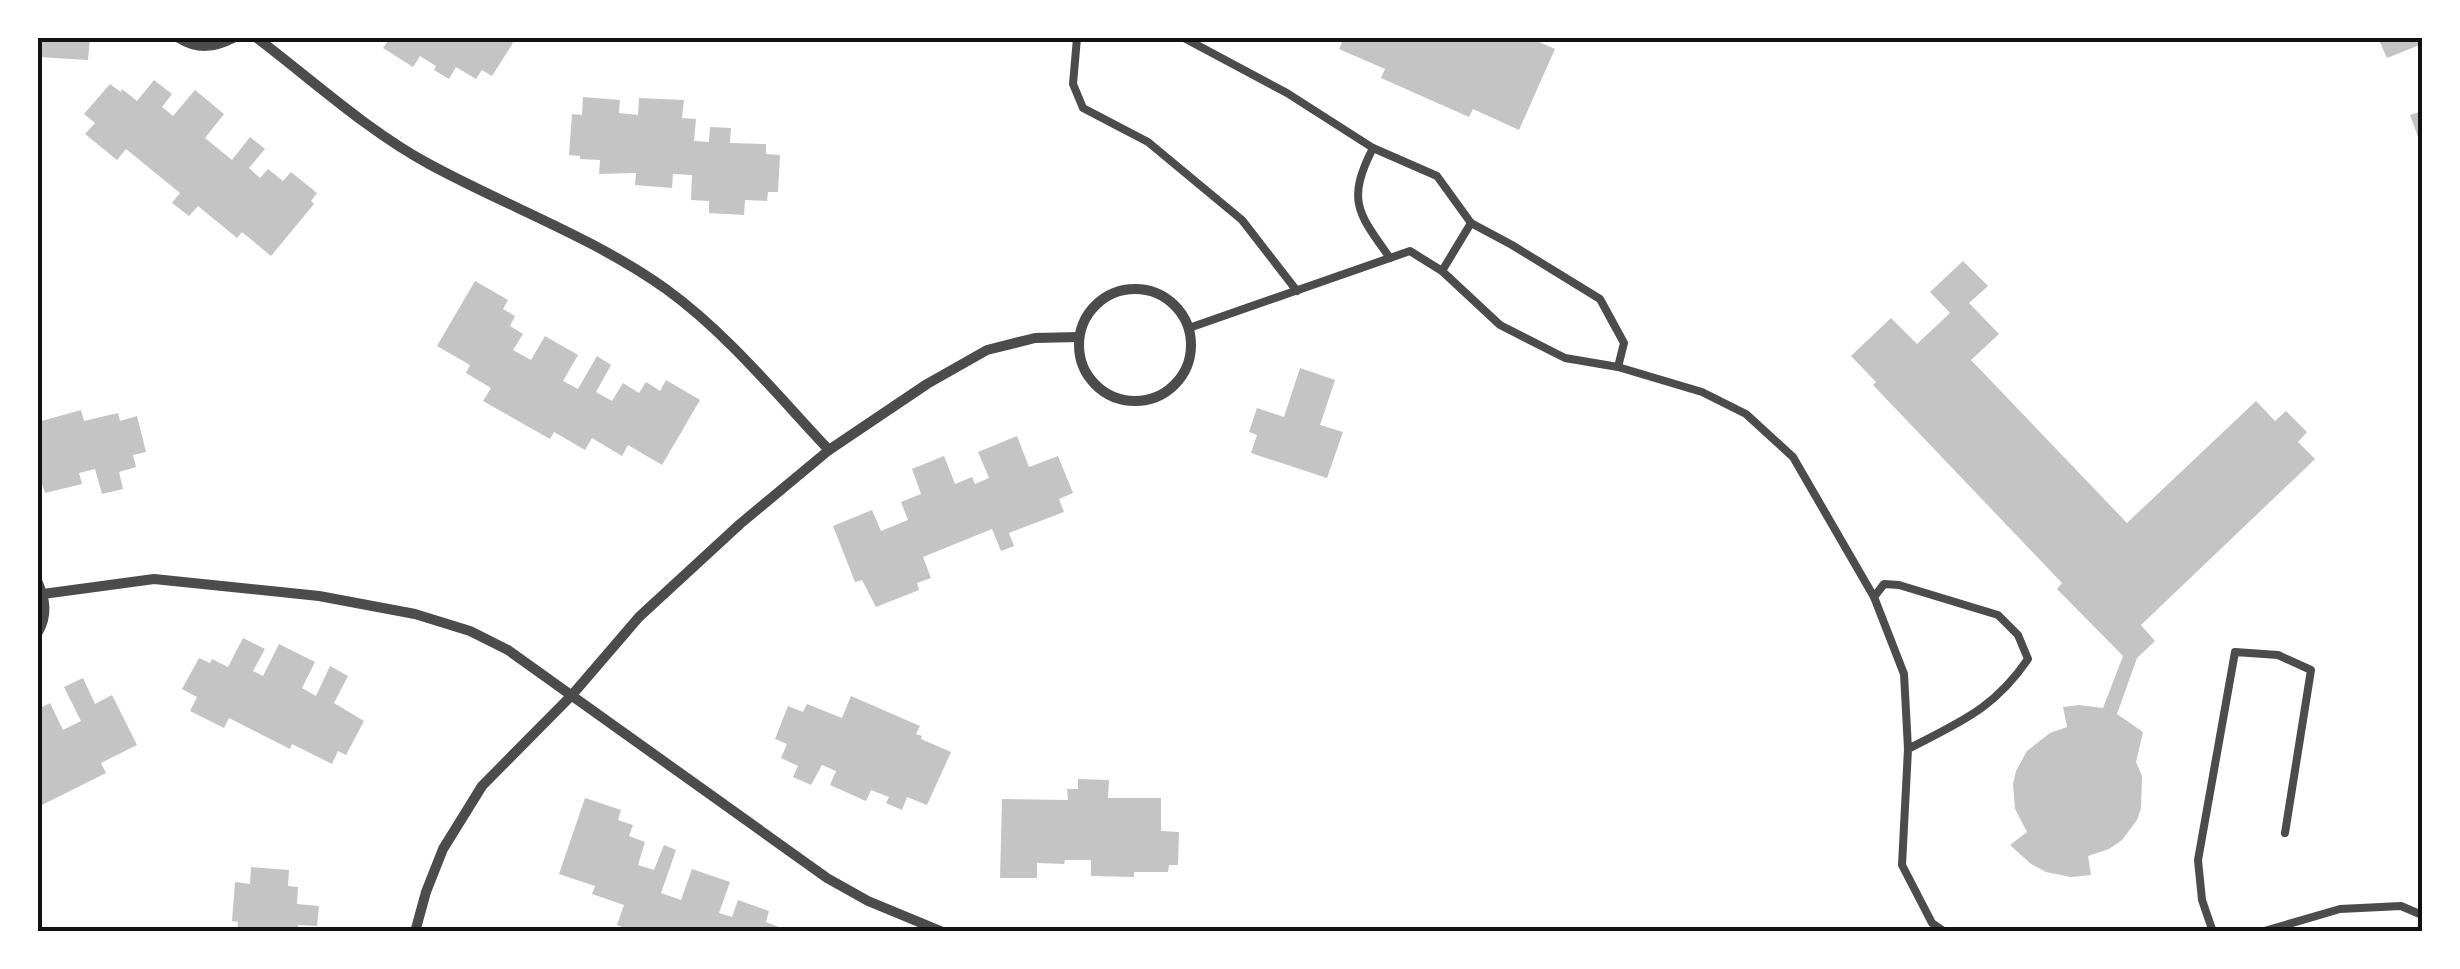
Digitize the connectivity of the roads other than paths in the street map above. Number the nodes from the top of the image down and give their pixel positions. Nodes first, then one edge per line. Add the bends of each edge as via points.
1 (179, 38) edge
2 (234, 38) edge
3 (256, 38) edge
4 (1077, 38) edge
5 (1184, 38) edge
6 (1373, 148) junction
7 (1471, 224) junction
8 (1390, 258) junction
9 (1442, 271) junction
10 (1297, 291) junction
11 (1189, 328) junction
12 (1078, 336) junction
13 (1618, 367) junction
14 (829, 450) junction
15 (38, 582) edge
16 (43, 594) junction
17 (1874, 597) junction
18 (38, 632) edge
19 (572, 695) junction
20 (1908, 749) junction
21 (2285, 833) dead end
22 (2422, 915) edge
23 (415, 932) edge
24 (944, 932) edge
25 (1945, 932) edge
26 (2213, 932) edge
27 (2261, 932) edge

1 - 2 street via 202,47
3 - 14 street via 427,163 608,252 667,290 720,334
4 - 10 lane via 1073,84 1083,108 1148,142 1242,220
5 - 6 lane
6 - 7 lane via 1437,176
6 - 8 lane via 1356,200
7 - 9 lane
7 - 13 lane via 1600,299 1624,343
8 - 9 lane via 1410,252
8 - 10 lane
9 - 13 lane via 1500,324 1565,358
10 - 11 lane
11 - 12 street via 1167,298 1131,288 1096,303
11 - 12 street via 1188,365 1164,393 1147,400 1129,401 1096,386 1085,372
12 - 14 street via 987,350
13 - 17 lane via 1702,392 1746,414 1793,457
14 - 19 street via 639,617
15 - 16 street
16 - 18 street
16 - 19 street via 154,579 319,596 414,614 508,650
17 - 20 lane via 1904,674
17 - 20 lane via 1884,584 1899,585 1998,615 2018,635 2028,659 1978,712
19 - 23 street via 482,786 444,850
19 - 24 street via 828,878
20 - 25 lane via 1902,865 1932,923
21 - 26 lane via 2311,670 2278,655 2235,652 2198,860
22 - 27 lane via 2401,906 2340,908

